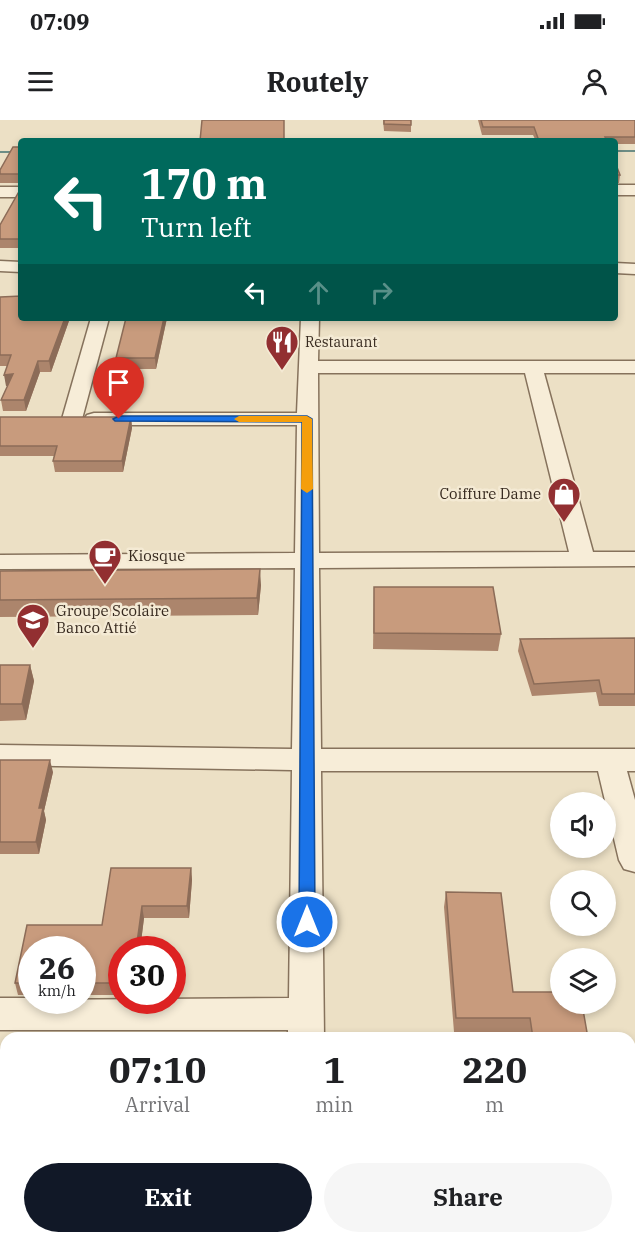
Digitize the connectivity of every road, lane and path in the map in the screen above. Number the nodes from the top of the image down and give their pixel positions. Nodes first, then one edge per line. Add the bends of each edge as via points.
1 (618, 190) edge
2 (635, 190) edge
3 (0, 192) edge
4 (18, 192) edge
5 (0, 266) edge
6 (18, 267) edge
7 (618, 268) edge
8 (635, 268) edge
9 (99, 321) edge
10 (310, 321) edge
11 (309, 367) junction
12 (533, 367) junction
13 (635, 367) edge
14 (48, 419) edge
15 (72, 419) junction
16 (307, 419) junction
17 (635, 559) edge
18 (583, 560) junction
19 (0, 562) edge
20 (307, 562) junction
21 (0, 755) edge
22 (307, 760) junction
23 (623, 760) edge
24 (635, 860) edge
25 (0, 1014) edge
26 (307, 1026) edge

1 - 2 street
3 - 4 street
5 - 6 street
7 - 8 street
9 - 15 street
10 - 11 street
11 - 12 street
11 - 16 street
12 - 13 street
12 - 18 street
14 - 15 street
15 - 16 street
16 - 20 street
17 - 18 street
18 - 20 street
19 - 20 street
20 - 22 street
21 - 22 street
22 - 23 street
22 - 26 street
23 - 24 street
25 - 26 street

